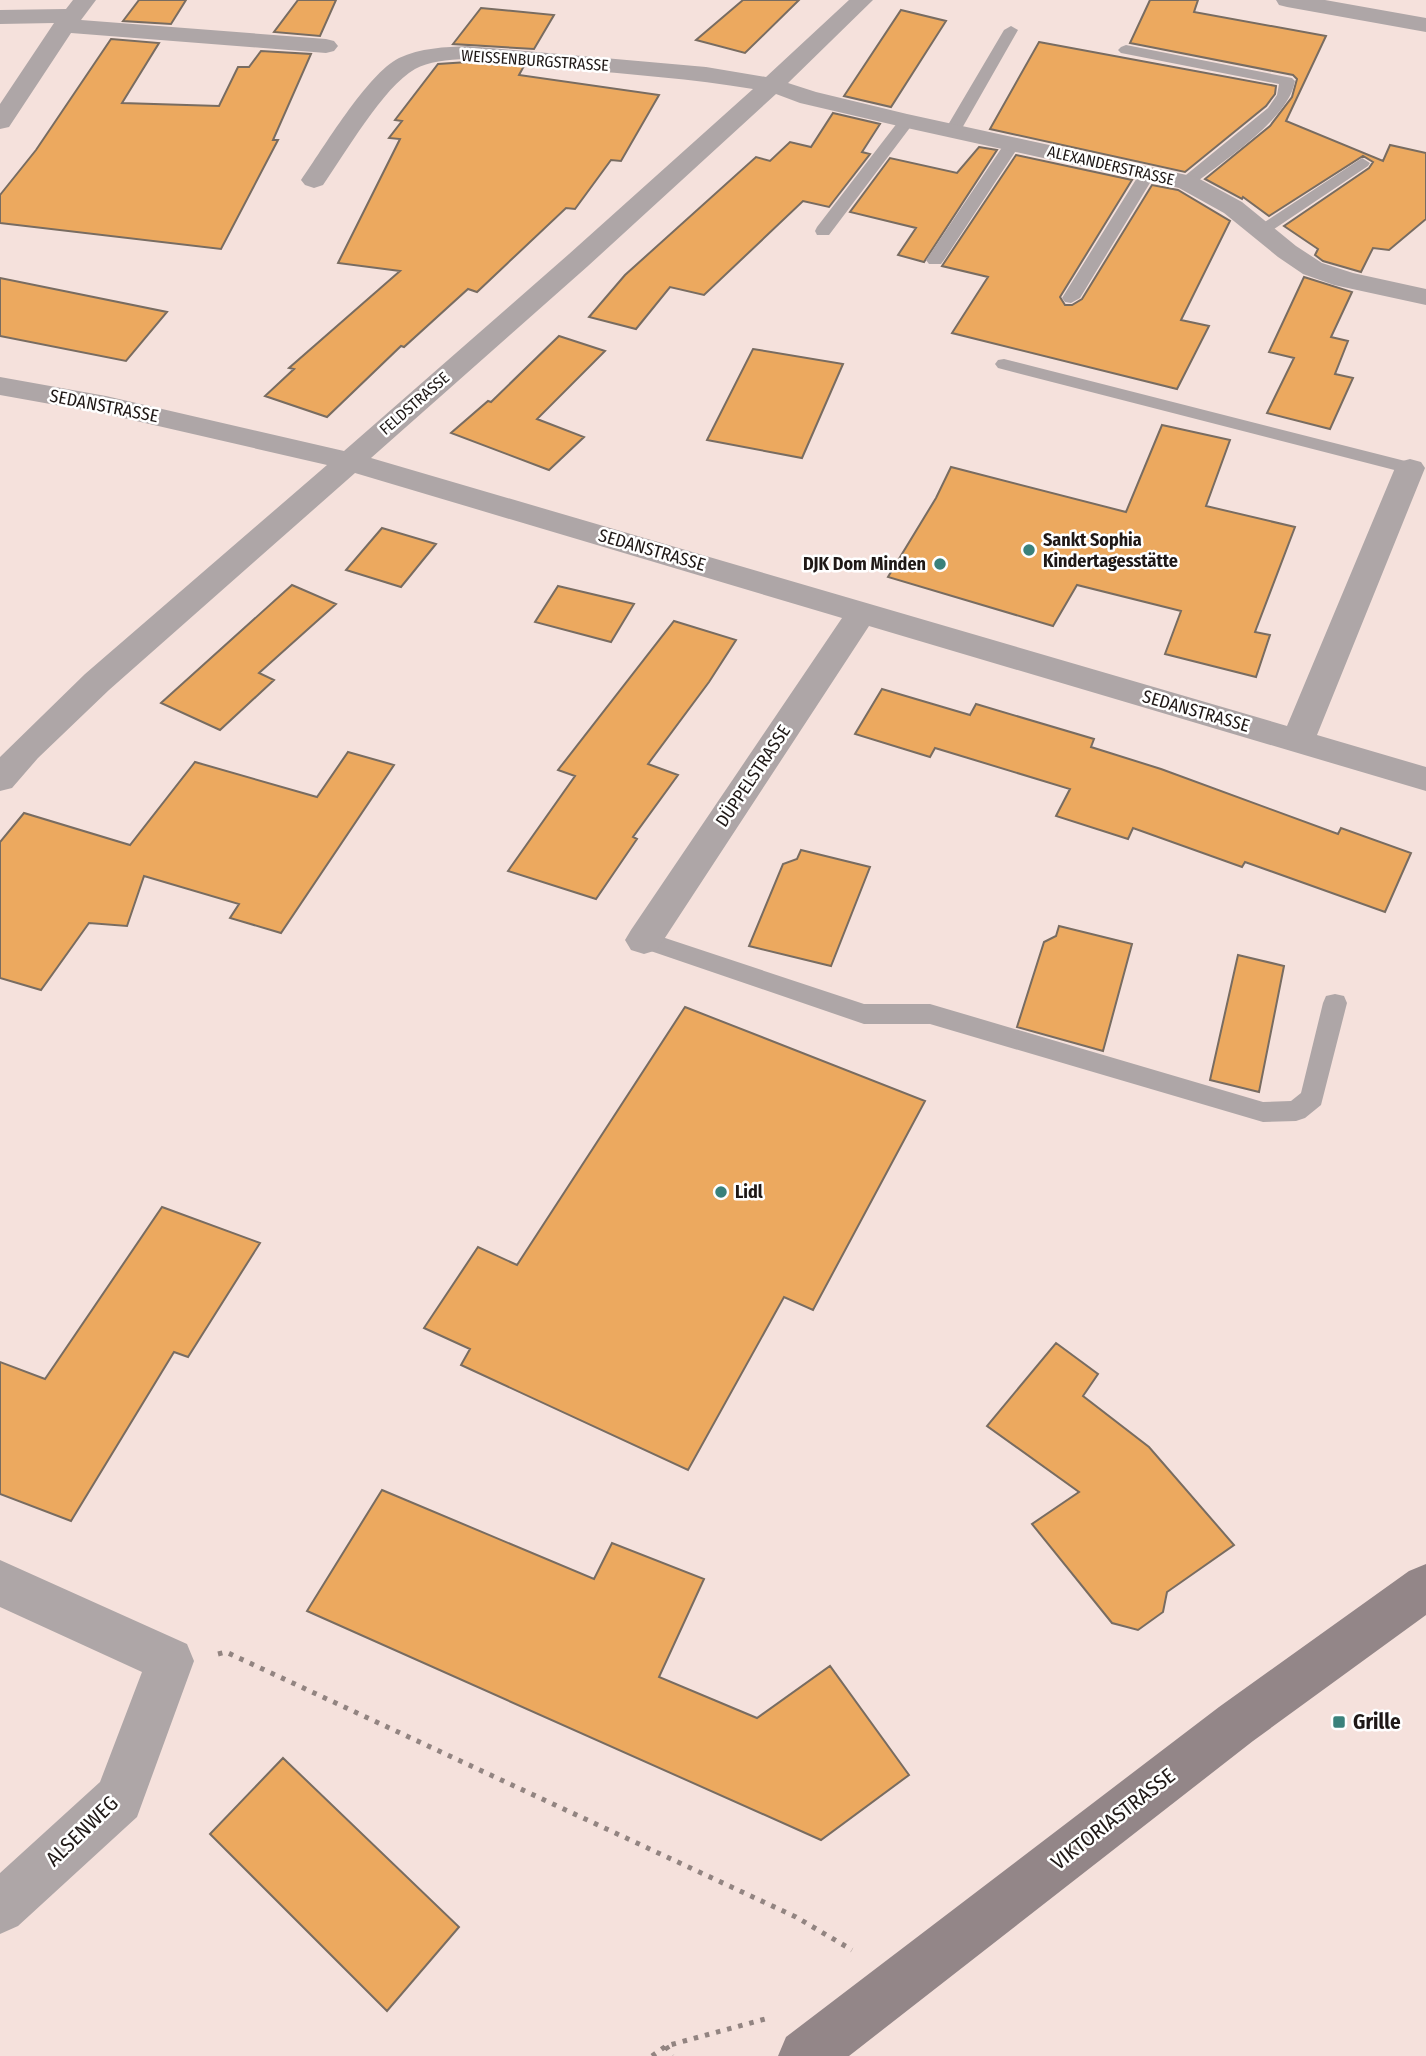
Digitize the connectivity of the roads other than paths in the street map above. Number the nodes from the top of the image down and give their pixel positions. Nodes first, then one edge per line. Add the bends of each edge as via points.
1 (862, 0) edge
2 (1287, 0) edge
3 (73, 14) edge
4 (0, 18) edge
5 (1426, 25) edge
6 (1011, 30) dead end
7 (326, 46) dead end
8 (1126, 50) dead end
9 (772, 85) junction
10 (907, 121) junction
11 (0, 122) edge
12 (953, 130) junction
13 (1013, 143) junction
14 (1362, 163) dead end
15 (1148, 173) junction
16 (314, 180) dead end
17 (1187, 182) junction
18 (1262, 229) junction
19 (822, 231) dead end
20 (935, 260) dead end
21 (1426, 297) edge
22 (1071, 298) dead end
23 (1004, 364) dead end
24 (0, 386) edge
25 (348, 461) junction
26 (1410, 468) joint
27 (862, 612) junction
28 (1298, 741) junction
29 (0, 779) edge
30 (1426, 779) edge
31 (645, 940) joint
32 (1335, 1003) dead end
33 (0, 1583) edge
34 (1426, 1587) edge
35 (0, 1908) edge
36 (805, 2056) edge

1 - 9 street, FELDSTRASSE
2 - 5 street
3 - 4 street
3 - 7 street
3 - 11 street
6 - 12 lane
8 - 17 lane via 1287,81 1274,111
9 - 10 street, ALEXANDERSTRASSE
9 - 16 street, WEISSENBURGSTRASSE via 705,74 433,55 404,66 387,81
9 - 25 street, FELDSTRASSE
10 - 12 street, ALEXANDERSTRASSE
10 - 19 lane
12 - 13 street, ALEXANDERSTRASSE
13 - 15 street, ALEXANDERSTRASSE
13 - 20 lane
14 - 18 lane
15 - 17 street, ALEXANDERSTRASSE
15 - 22 lane
17 - 18 street, ALEXANDERSTRASSE via 1209,190
18 - 21 street, ALEXANDERSTRASSE via 1303,263 1336,276
23 - 26 lane
24 - 25 street, SEDANSTRASSE via 106,405
25 - 27 street, SEDANSTRASSE
25 - 29 street, FELDSTRASSE via 97,682
26 - 28 street
27 - 28 street, SEDANSTRASSE
27 - 31 street, DÜPPELSTRASSE
28 - 30 street, SEDANSTRASSE
31 - 32 lane via 864,1014 930,1014 1263,1112 1296,1111 1312,1098
33 - 35 street, ALSENWEG via 170,1661 119,1798
34 - 36 main road, VIKTORIASTRASSE via 1236,1724

